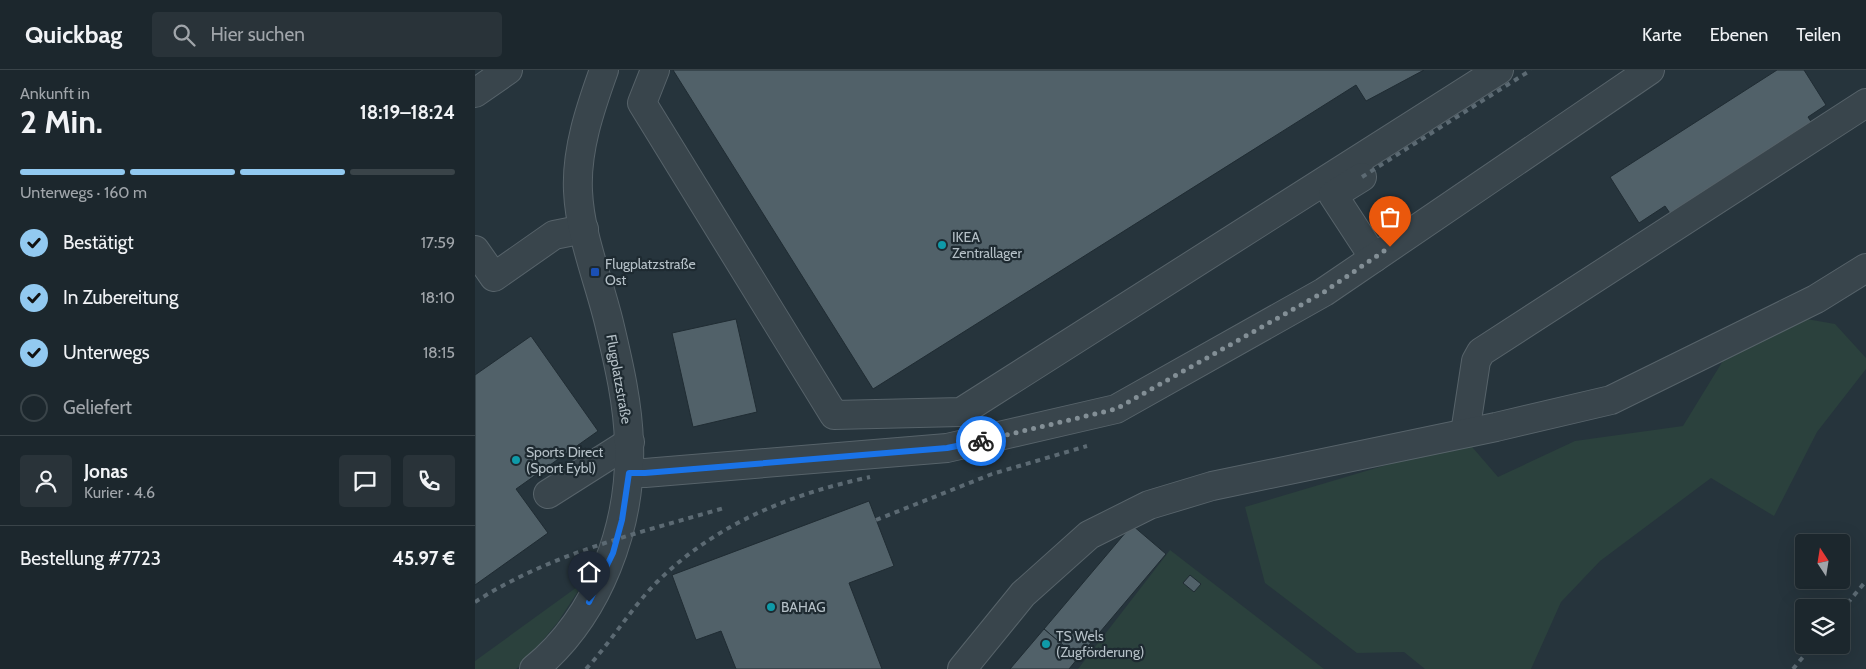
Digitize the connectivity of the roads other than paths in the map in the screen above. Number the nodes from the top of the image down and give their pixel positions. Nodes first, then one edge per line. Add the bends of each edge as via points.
1 (508, 70) edge
2 (603, 70) edge
3 (655, 70) edge
4 (1499, 70) edge
5 (1650, 70) edge
6 (475, 93) edge
7 (1866, 103) edge
8 (1362, 177) dead end
9 (584, 230) junction
10 (475, 250) edge
11 (1374, 258) junction
12 (1866, 268) edge
13 (1465, 433) junction
14 (629, 442) junction
15 (629, 473) junction
16 (549, 494) dead end
17 (534, 669) edge
18 (963, 669) edge

1 - 6 street
2 - 9 street, Flugplatzstraße via 579,155 578,192
3 - 4 street via 642,103 834,415 961,412
5 - 11 street
7 - 13 street via 1481,352 1476,361
8 - 11 street via 1333,195
9 - 10 street via 554,235 494,277
9 - 14 street, Flugplatzstraße via 620,374
11 - 15 street via 1324,292 1116,409 947,448
12 - 13 street via 1816,299 1611,400
13 - 18 street via 1212,486 1149,505 1089,535 1023,594
14 - 15 street, Flugplatzstraße
14 - 16 street
15 - 17 street, Flugplatzstraße via 613,553 585,609 566,636

